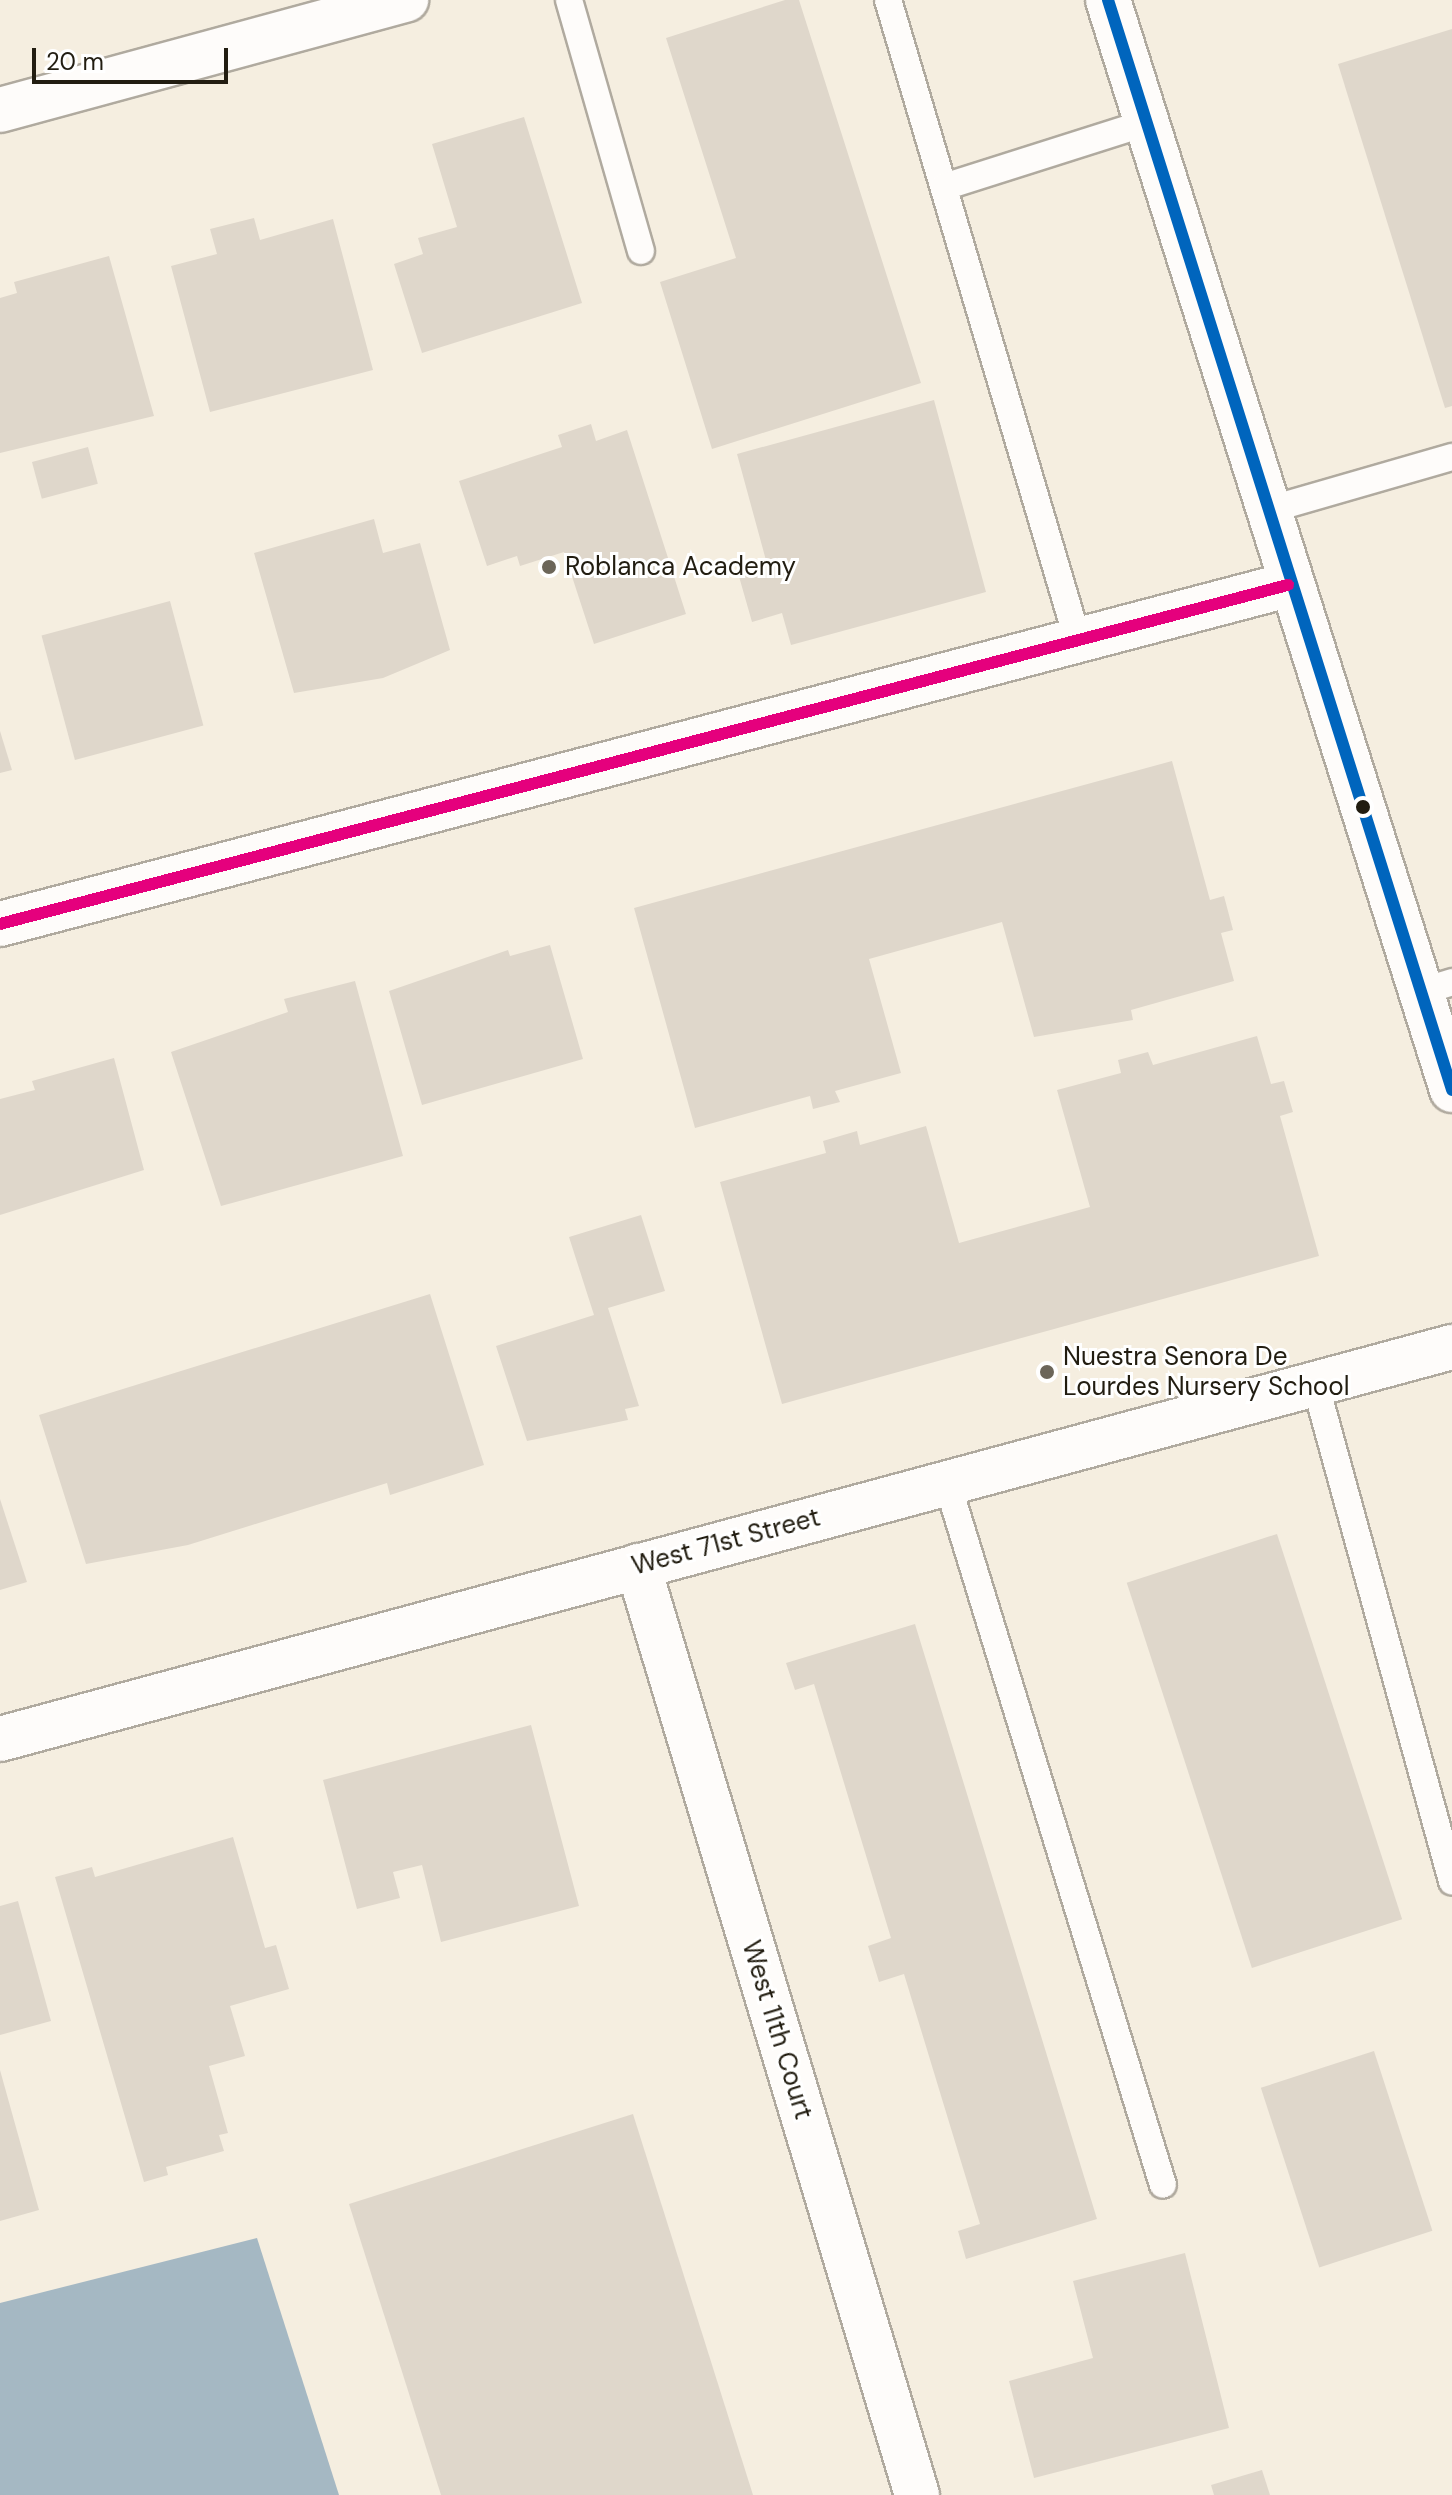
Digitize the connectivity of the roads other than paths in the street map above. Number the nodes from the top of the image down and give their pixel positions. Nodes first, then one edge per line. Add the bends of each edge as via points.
1 (406, 0) edge
2 (569, 0) edge
3 (888, 0) edge
4 (1108, 0) edge
5 (0, 110) edge
6 (1146, 123) junction
7 (944, 187) junction
8 (641, 251) dead end
9 (1452, 457) edge
10 (1265, 511) junction
11 (1288, 585) junction
12 (1078, 641) junction
13 (0, 924) edge
14 (1436, 987) edge
15 (1452, 1090) edge
16 (1452, 1347) edge
17 (1315, 1383) junction
18 (947, 1482) junction
19 (638, 1566) junction
20 (0, 1739) edge
21 (1452, 1881) edge
22 (1163, 2185) dead end
23 (917, 2495) edge

1 - 5 street
2 - 8 lane
3 - 7 lane
4 - 6 street
6 - 7 lane
6 - 10 street
7 - 12 lane
9 - 10 lane
10 - 11 street
11 - 12 street
11 - 14 street
12 - 13 street
14 - 15 street
16 - 17 street, West 71st Street
17 - 18 street, West 71st Street
17 - 21 lane
18 - 19 street, West 71st Street
18 - 22 lane
19 - 20 street, West 71st Street
19 - 23 street, West 11th Court

